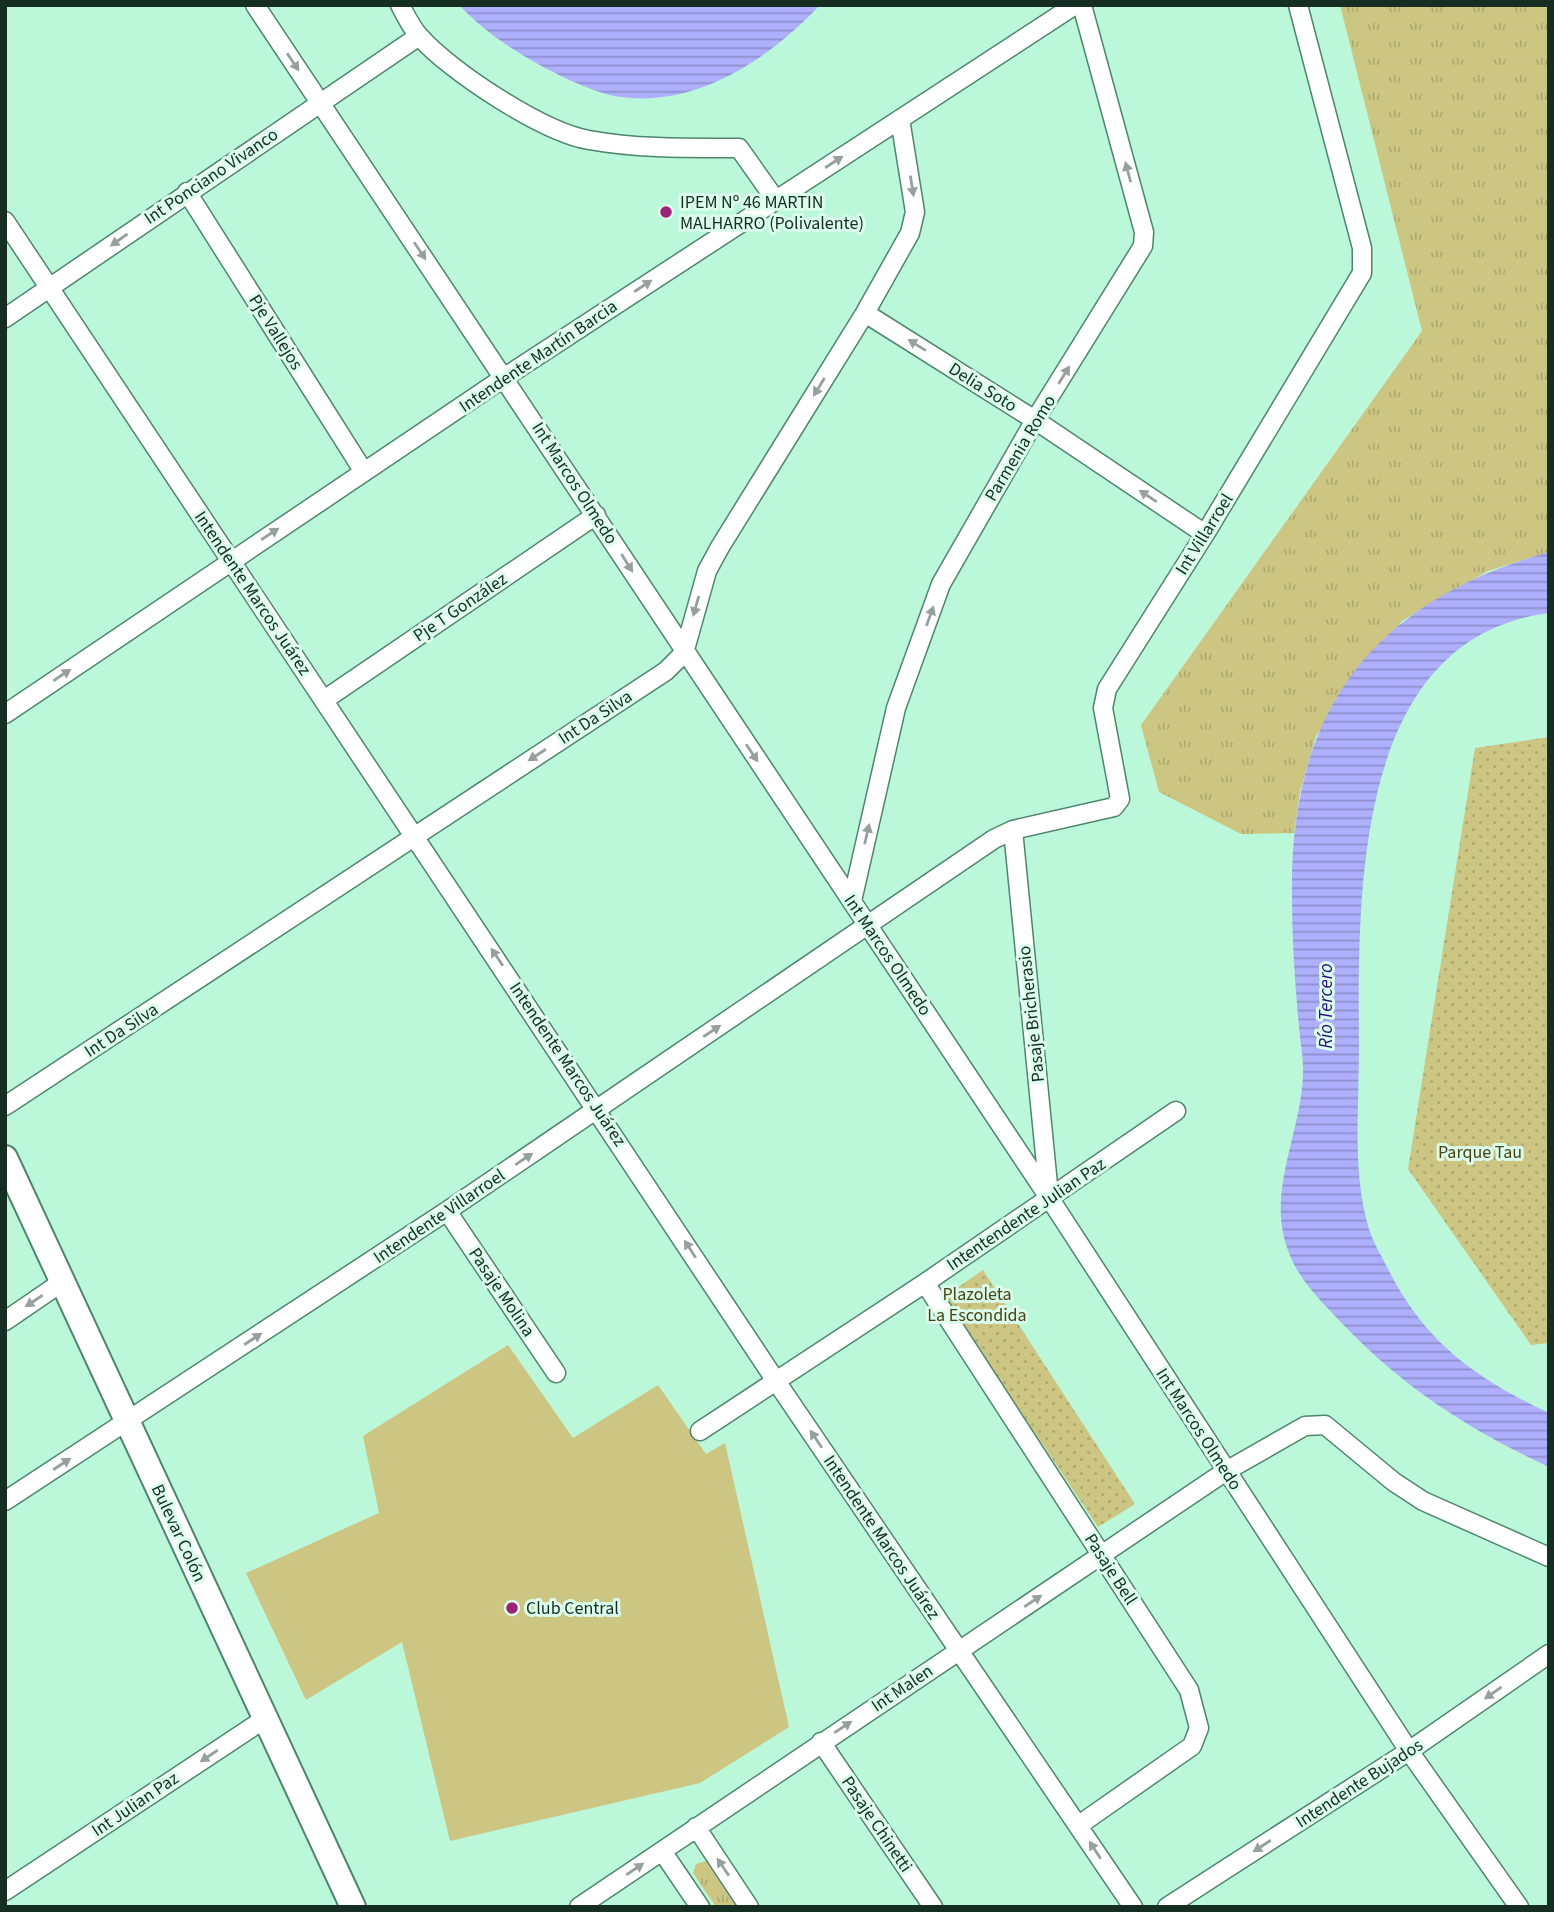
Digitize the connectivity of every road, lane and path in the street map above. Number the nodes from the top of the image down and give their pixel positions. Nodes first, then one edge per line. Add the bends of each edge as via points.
1 (255, 5) edge
2 (400, 5) edge
3 (1075, 5) edge
4 (1082, 5) edge
5 (1298, 5) edge
6 (419, 36) junction
7 (320, 102) junction
8 (901, 119) junction
9 (187, 192) junction
10 (775, 199) junction
11 (5, 220) edge
12 (51, 288) junction
13 (865, 313) junction
14 (5, 318) edge
15 (505, 377) junction
16 (1035, 420) junction
17 (365, 472) junction
18 (596, 515) junction
19 (1205, 534) junction
20 (230, 560) junction
21 (684, 653) junction
22 (324, 700) junction
23 (5, 714) edge
24 (1013, 830) junction
25 (415, 835) junction
26 (852, 901) junction
27 (868, 924) junction
28 (5, 1106) edge
29 (598, 1109) junction
30 (1176, 1111) dead end
31 (5, 1158) edge
32 (1050, 1199) junction
33 (447, 1211) junction
34 (62, 1282) junction
35 (925, 1283) junction
36 (5, 1321) edge
37 (556, 1373) dead end
38 (776, 1381) junction
39 (127, 1422) junction
40 (699, 1431) dead end
41 (1226, 1471) junction
42 (5, 1502) edge
43 (1102, 1555) junction
44 (1549, 1557) edge
45 (958, 1650) junction
46 (1549, 1654) edge
47 (265, 1718) junction
48 (821, 1742) junction
49 (1409, 1751) junction
50 (1079, 1825) junction
51 (696, 1827) junction
52 (662, 1851) junction
53 (5, 1891) edge
54 (354, 1907) edge
55 (579, 1907) edge
56 (700, 1907) edge
57 (749, 1907) edge
58 (933, 1907) edge
59 (1133, 1907) edge
60 (1167, 1907) edge
61 (1519, 1907) edge

1 -> 7 street, Int Marcos Olmedo
2 - 6 street
3 - 8 street, Intendente Martín Barcia
16 -> 4 street, Parmenia Romo via 1136,261 1144,232
5 - 19 street, Int Villarroel via 1362,248 1362,272
6 - 7 street, Int Ponciano Vivanco
6 - 10 street via 449,64 526,115 586,139 669,150 739,148
7 - 9 street, Int Ponciano Vivanco
7 -> 15 street, Int Marcos Olmedo
10 -> 8 street, Intendente Martín Barcia
8 -> 13 street via 915,212 910,233
9 -> 12 street, Int Ponciano Vivanco
9 - 17 street, Pje Vallejos
15 -> 10 street, Intendente Martín Barcia
11 - 12 street, Intendente Marcos Juárez
12 - 14 street, Int Ponciano Vivanco
12 - 20 street, Intendente Marcos Juárez
16 -> 13 street, Delia Soto
13 -> 21 street via 707,571
15 - 17 street, Intendente Martín Barcia
15 - 18 street, Int Marcos Olmedo
19 -> 16 street, Delia Soto
26 -> 16 street, Parmenia Romo via 896,708 941,584
20 -> 17 street, Intendente Martín Barcia
18 -> 21 street, Int Marcos Olmedo
18 - 22 street, Pje T González
19 - 24 street, Int Villarroel via 1107,689 1103,708 1119,799 1114,807
20 - 22 street, Intendente Marcos Juárez
23 -> 20 street, Intendente Martín Barcia
21 -> 25 street, Int Da Silva via 666,671
21 -> 26 street, Int Marcos Olmedo
22 - 25 street, Intendente Marcos Juárez
24 - 27 street, Int Villarroel
24 - 32 street, Pasaje Bricherasio
25 - 28 street, Int Da Silva
29 -> 25 street, Intendente Marcos Juárez
26 - 27 street, Int Marcos Olmedo
29 -> 27 street, Intendente Villarroel
27 - 32 street, Int Marcos Olmedo
33 -> 29 street, Intendente Villarroel
38 -> 29 street, Intendente Marcos Juárez
30 - 32 street, Intentendente Julian Paz
31 - 34 main road, Bulevar Colón
32 - 35 street, Intentendente Julian Paz
32 - 41 street, Int Marcos Olmedo
33 - 37 street, Pasaje Molina
39 -> 33 street, Intendente Villarroel
34 -> 36 street
34 - 39 main road, Bulevar Colón
35 - 38 street, Intentendente Julian Paz
35 - 43 street, Pasaje Bell
38 - 40 street, Intentendente Julian Paz
45 -> 38 street, Intendente Marcos Juárez
42 -> 39 street, Intendente Villarroel
39 - 47 main road, Bulevar Colón
41 - 43 street, Int Malen
41 - 44 street, Int Malen via 1305,1426 1325,1425 1423,1502
41 - 49 street, Int Marcos Olmedo
45 -> 43 street, Int Malen
43 - 50 street, Pasaje Bell via 1182,1676 1199,1728 1192,1746
48 -> 45 street, Int Malen
45 - 50 street, Intendente Marcos Juárez
46 -> 49 street, Intendente Bujados
47 -> 53 street, Int Julian Paz
47 - 54 main road, Bulevar Colón
48 - 51 street, Int Malen
48 - 58 street, Pasaje Chinetti
49 -> 60 street, Intendente Bujados
49 - 61 street, Int Marcos Olmedo
59 -> 50 street, Intendente Marcos Juárez
51 - 52 street, Int Malen
57 -> 51 street
55 -> 52 street, Int Malen
52 - 56 street

